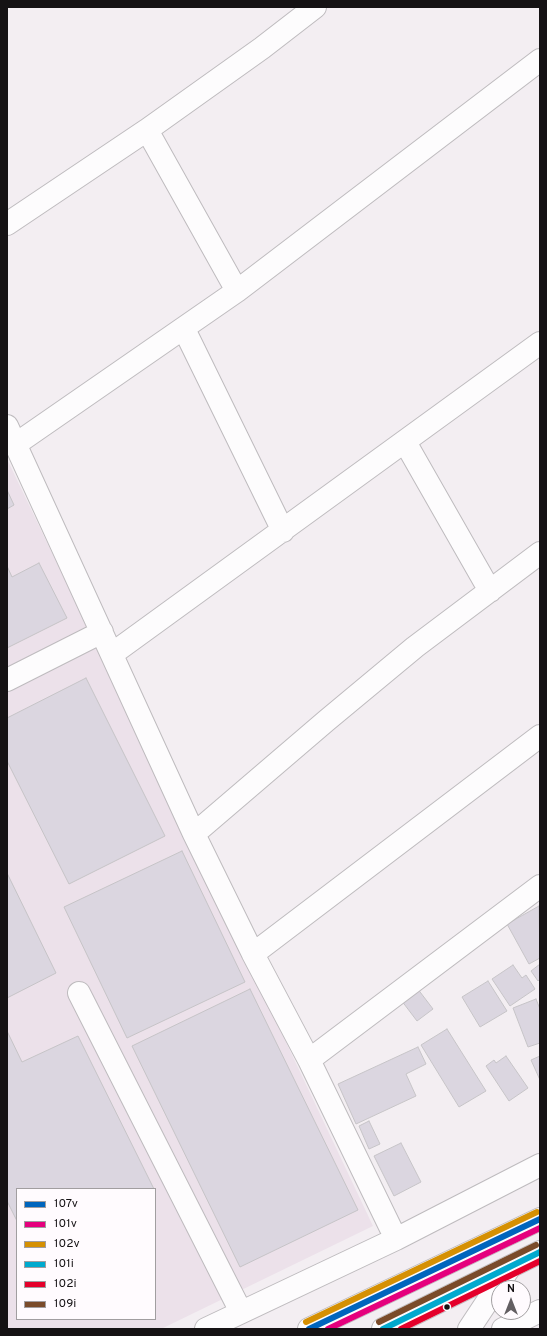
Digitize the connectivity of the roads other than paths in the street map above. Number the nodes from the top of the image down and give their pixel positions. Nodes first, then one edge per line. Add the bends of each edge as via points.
1 (315, 7) edge
2 (540, 60) edge
3 (148, 130) junction
4 (7, 224) edge
5 (238, 291) junction
6 (184, 329) junction
7 (540, 343) edge
8 (12, 435) edge
9 (405, 442) junction
10 (283, 531) junction
11 (540, 553) edge
12 (490, 591) junction
13 (102, 632) junction
14 (112, 654) junction
15 (7, 680) edge
16 (540, 736) edge
17 (194, 834) junction
18 (540, 886) edge
19 (253, 954) junction
20 (79, 993) dead end
21 (309, 1060) junction
22 (540, 1165) edge
23 (540, 1219) edge
24 (396, 1239) junction
25 (540, 1252) edge
26 (510, 1267) junction
27 (540, 1310) edge
28 (241, 1312) junction
29 (206, 1329) edge
30 (309, 1329) edge
31 (383, 1329) edge
32 (469, 1329) edge
33 (503, 1329) edge

1 - 3 main road
2 - 5 main road
3 - 4 main road
3 - 5 main road
5 - 6 main road
6 - 8 main road
6 - 10 main road
7 - 9 main road
8 - 13 main road
9 - 10 main road
9 - 12 main road
10 - 14 main road
11 - 12 main road
12 - 17 main road via 415,647 326,720
13 - 14 main road
13 - 15 main road
14 - 17 main road
16 - 19 main road
17 - 19 main road
18 - 21 main road
19 - 21 main road
20 - 28 main road
21 - 24 main road
22 - 24 main road
23 - 30 main road
24 - 28 main road
25 - 26 main road
26 - 31 main road
26 - 32 main road
27 - 33 main road
28 - 29 main road

